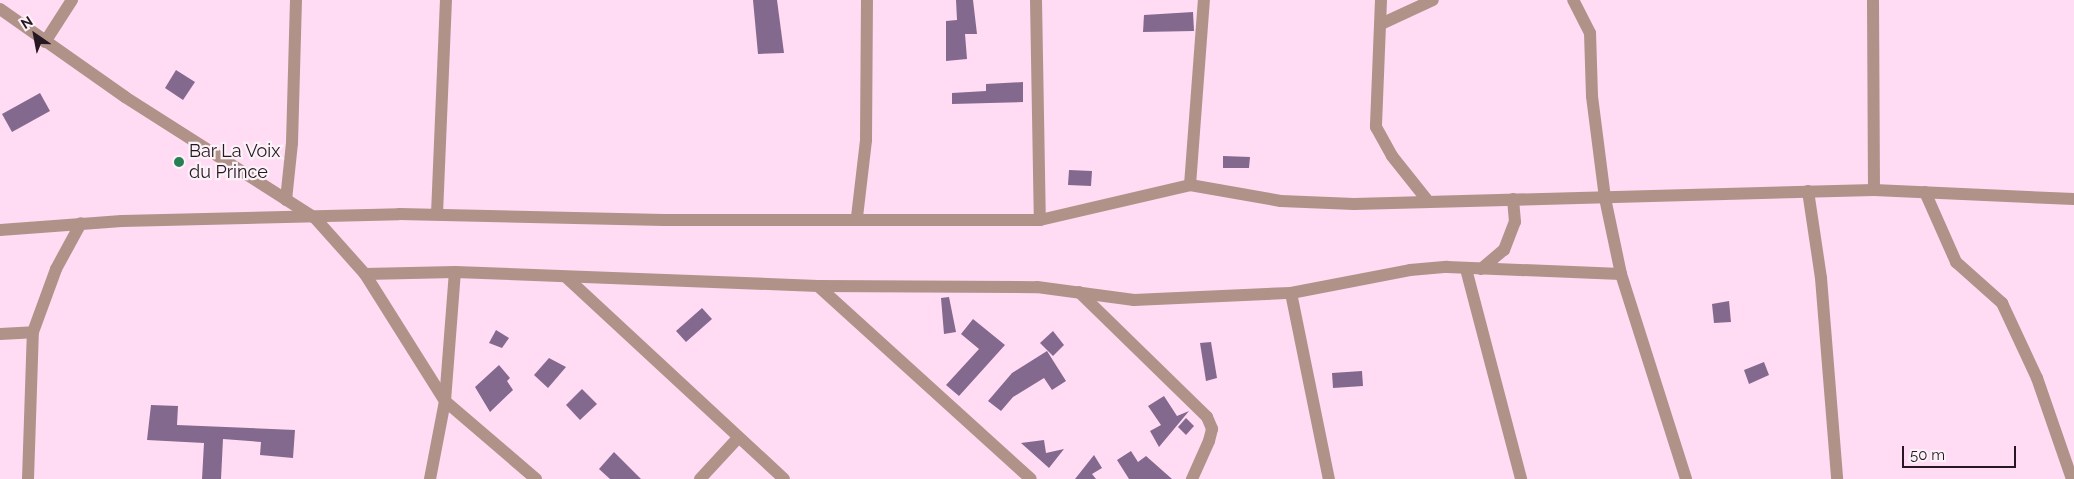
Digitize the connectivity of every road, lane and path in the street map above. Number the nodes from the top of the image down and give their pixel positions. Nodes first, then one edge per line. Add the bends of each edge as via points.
1 (72, 0) edge
2 (296, 0) edge
3 (446, 0) edge
4 (867, 0) edge
5 (1036, 0) edge
6 (1204, 0) edge
7 (1382, 0) edge
8 (1433, 0) edge
9 (1573, 0) edge
10 (1873, 0) edge
11 (0, 9) edge
12 (1381, 24) junction
13 (45, 42) junction
14 (1190, 185) junction
15 (1808, 190) junction
16 (1874, 190) junction
17 (1925, 192) junction
18 (1605, 198) junction
19 (1514, 199) junction
20 (2074, 199) edge
21 (286, 200) junction
22 (1427, 200) junction
23 (436, 214) junction
24 (857, 217) junction
25 (314, 218) junction
26 (1040, 220) junction
27 (82, 223) junction
28 (0, 230) edge
29 (1473, 270) junction
30 (455, 272) junction
31 (365, 274) junction
32 (1621, 274) junction
33 (566, 277) junction
34 (818, 286) junction
35 (1079, 292) junction
36 (1291, 293) junction
37 (33, 332) junction
38 (0, 334) edge
39 (445, 401) junction
40 (738, 438) junction
41 (28, 479) edge
42 (430, 479) edge
43 (536, 479) edge
44 (700, 479) edge
45 (784, 479) edge
46 (1031, 479) edge
47 (1192, 479) edge
48 (1329, 479) edge
49 (1521, 479) edge
50 (1686, 479) edge
51 (1837, 479) edge
52 (2072, 479) edge

1 - 13 street
2 - 21 street via 292,143
3 - 23 street
4 - 24 street via 866,140
5 - 26 street
6 - 14 street
7 - 12 street
8 - 12 street
9 - 18 street via 1590,33 1592,96
10 - 16 street
11 - 13 street
12 - 22 street via 1376,127 1392,156
13 - 21 street
14 - 22 street via 1298,203
14 - 26 street
15 - 16 street
15 - 18 street
15 - 51 street via 1822,287
16 - 17 street
17 - 20 street
17 - 52 street via 1956,262 2002,303 2037,378
18 - 19 street
18 - 32 street
19 - 22 street
19 - 29 street via 1515,222 1504,250
21 - 25 street
23 - 24 street via 673,220
23 - 25 street
24 - 26 street
25 - 27 street
25 - 31 street
27 - 28 street
27 - 37 street via 56,269
29 - 32 street
29 - 36 street via 1410,270
29 - 49 street
30 - 31 street
30 - 33 street
30 - 39 street
31 - 39 street
32 - 50 street
33 - 34 street
33 - 40 street
34 - 35 street via 1037,287
34 - 46 street
35 - 36 street via 1134,300
35 - 47 street via 1207,417 1212,429 1210,441
36 - 48 street
37 - 38 street
37 - 41 street
39 - 42 street
39 - 43 street
40 - 44 street
40 - 45 street

